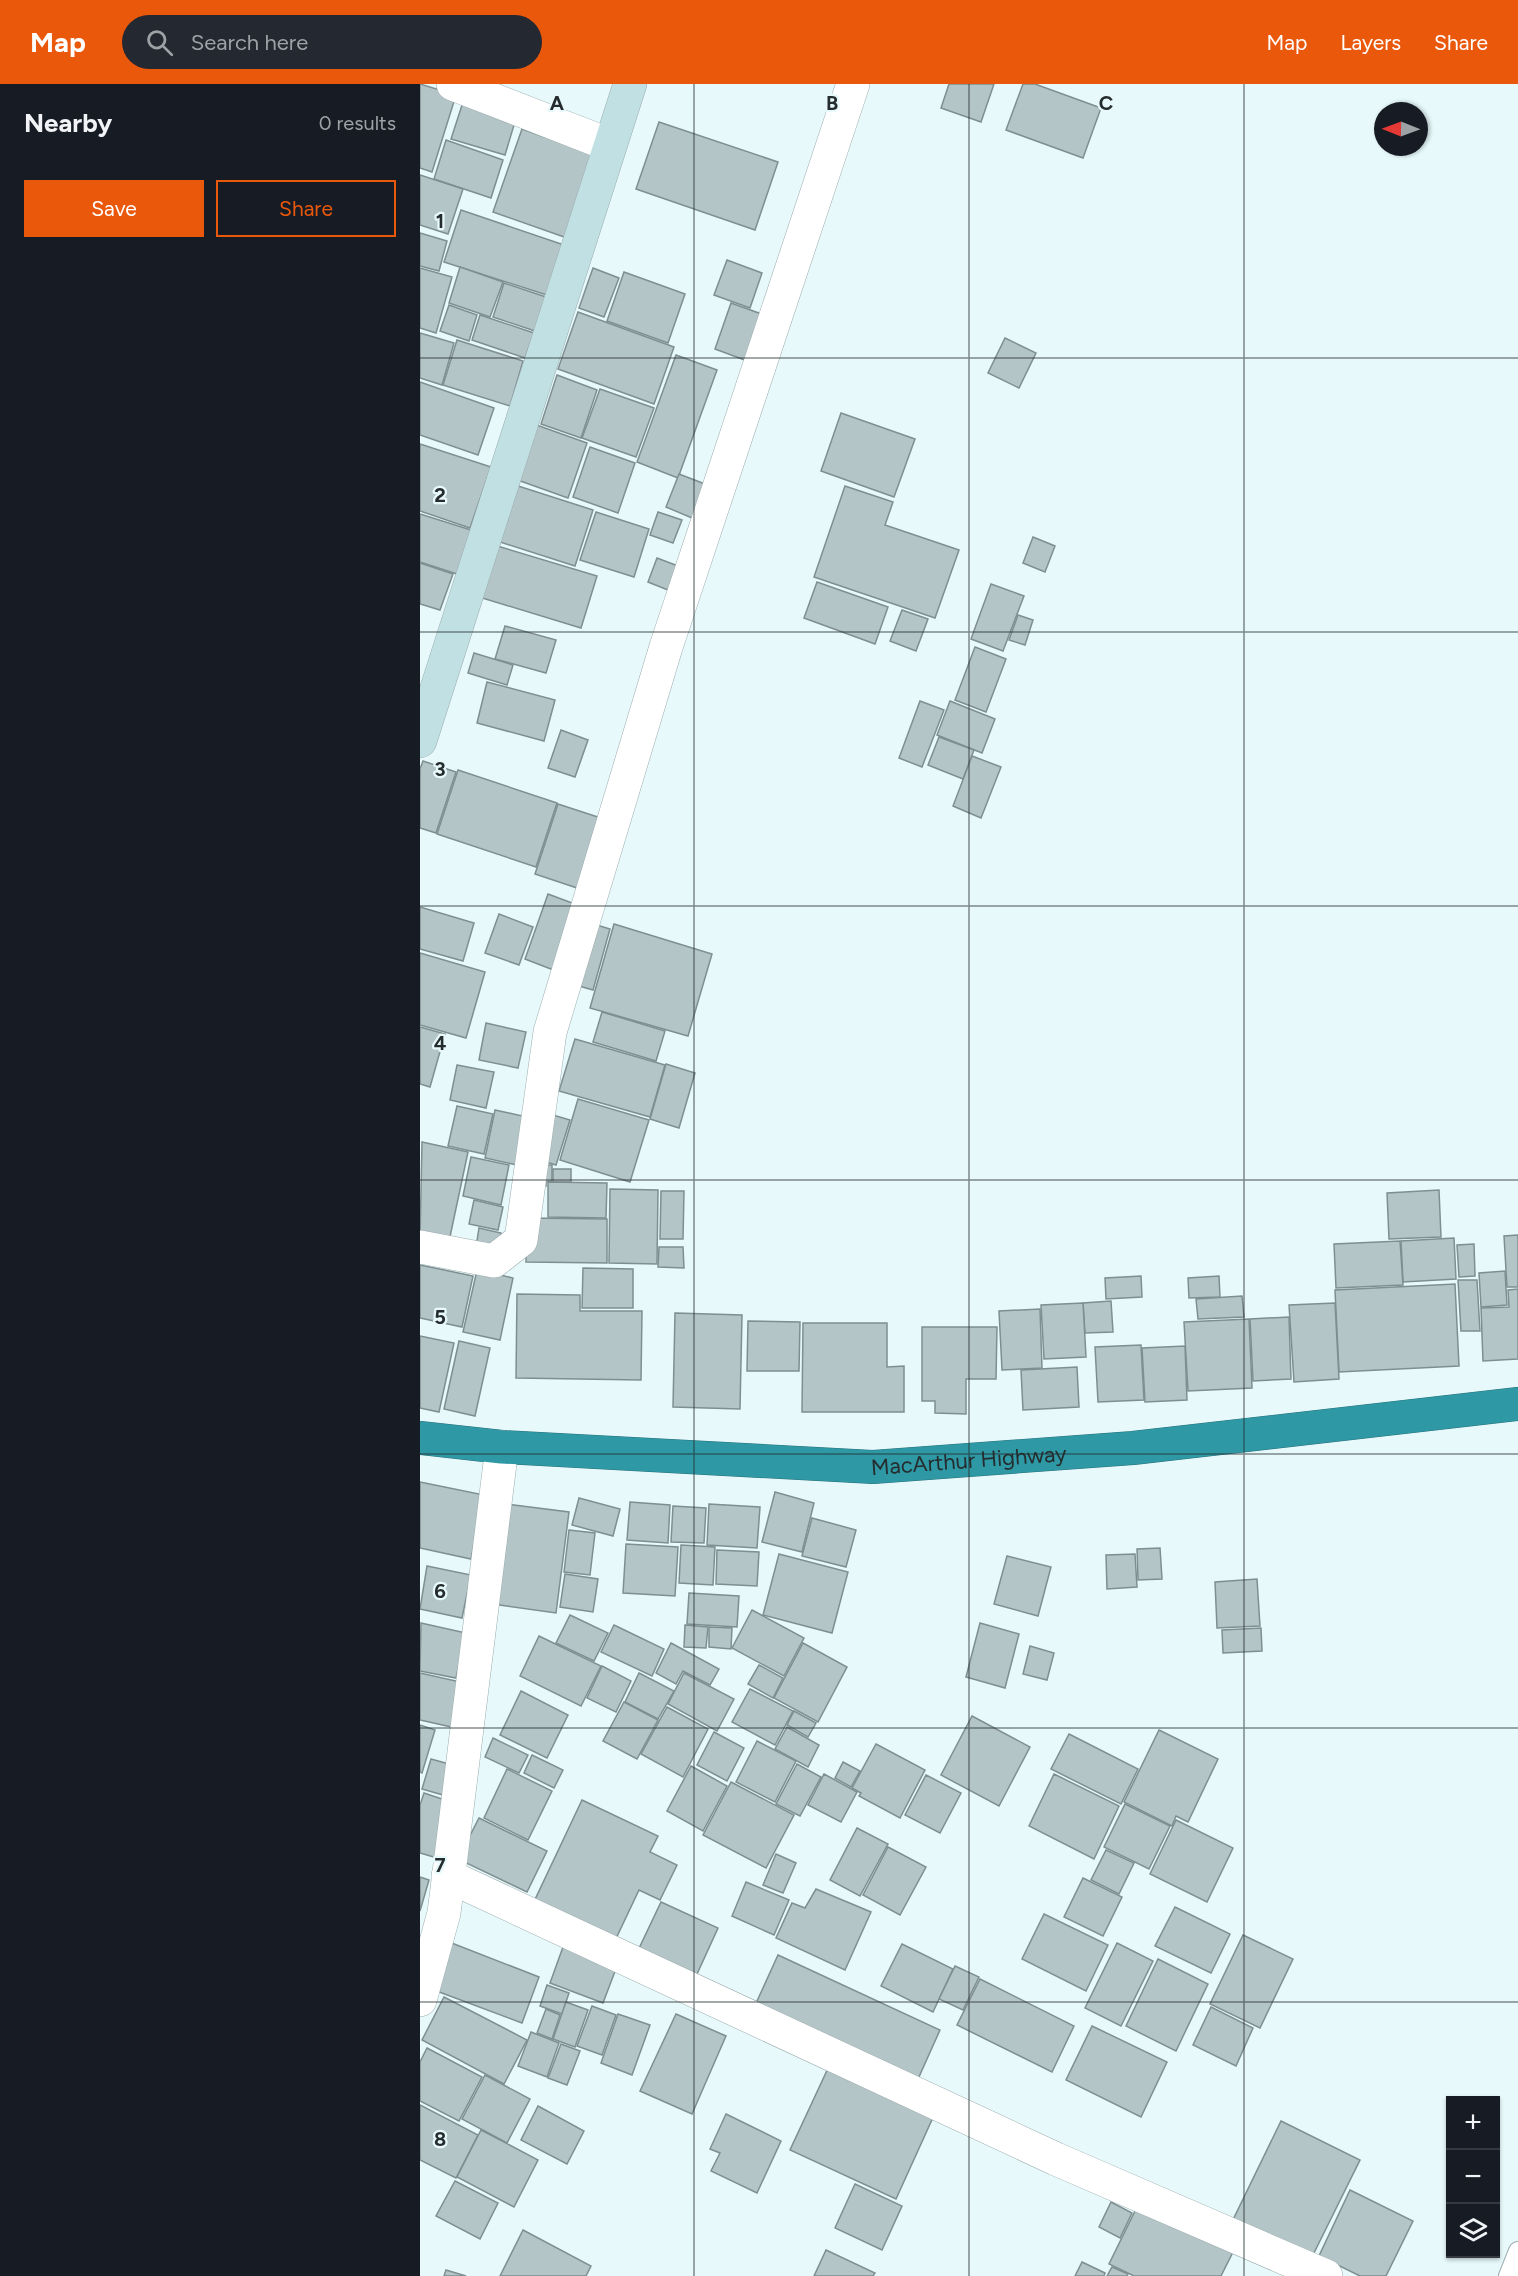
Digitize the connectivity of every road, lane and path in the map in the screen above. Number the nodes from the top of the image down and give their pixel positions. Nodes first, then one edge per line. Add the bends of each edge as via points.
1 (453, 84) edge
2 (630, 84) edge
3 (853, 84) edge
4 (610, 145) junction
5 (420, 741) edge
6 (420, 1247) edge
7 (1518, 1404) edge
8 (420, 1438) edge
9 (502, 1448) junction
10 (448, 1876) junction
11 (420, 2000) edge
12 (1518, 2251) edge
13 (1326, 2276) edge
14 (1508, 2276) edge

1 - 4 street
2 - 4 street
3 - 6 street via 666,646 550,1032 521,1240 494,1261
4 - 5 street
7 - 9 highway, MacArthur Highway via 1133,1448 873,1467
8 - 9 highway, MacArthur Highway
9 - 10 street
10 - 11 street via 444,1913
10 - 13 street via 1056,2159
12 - 14 lane

